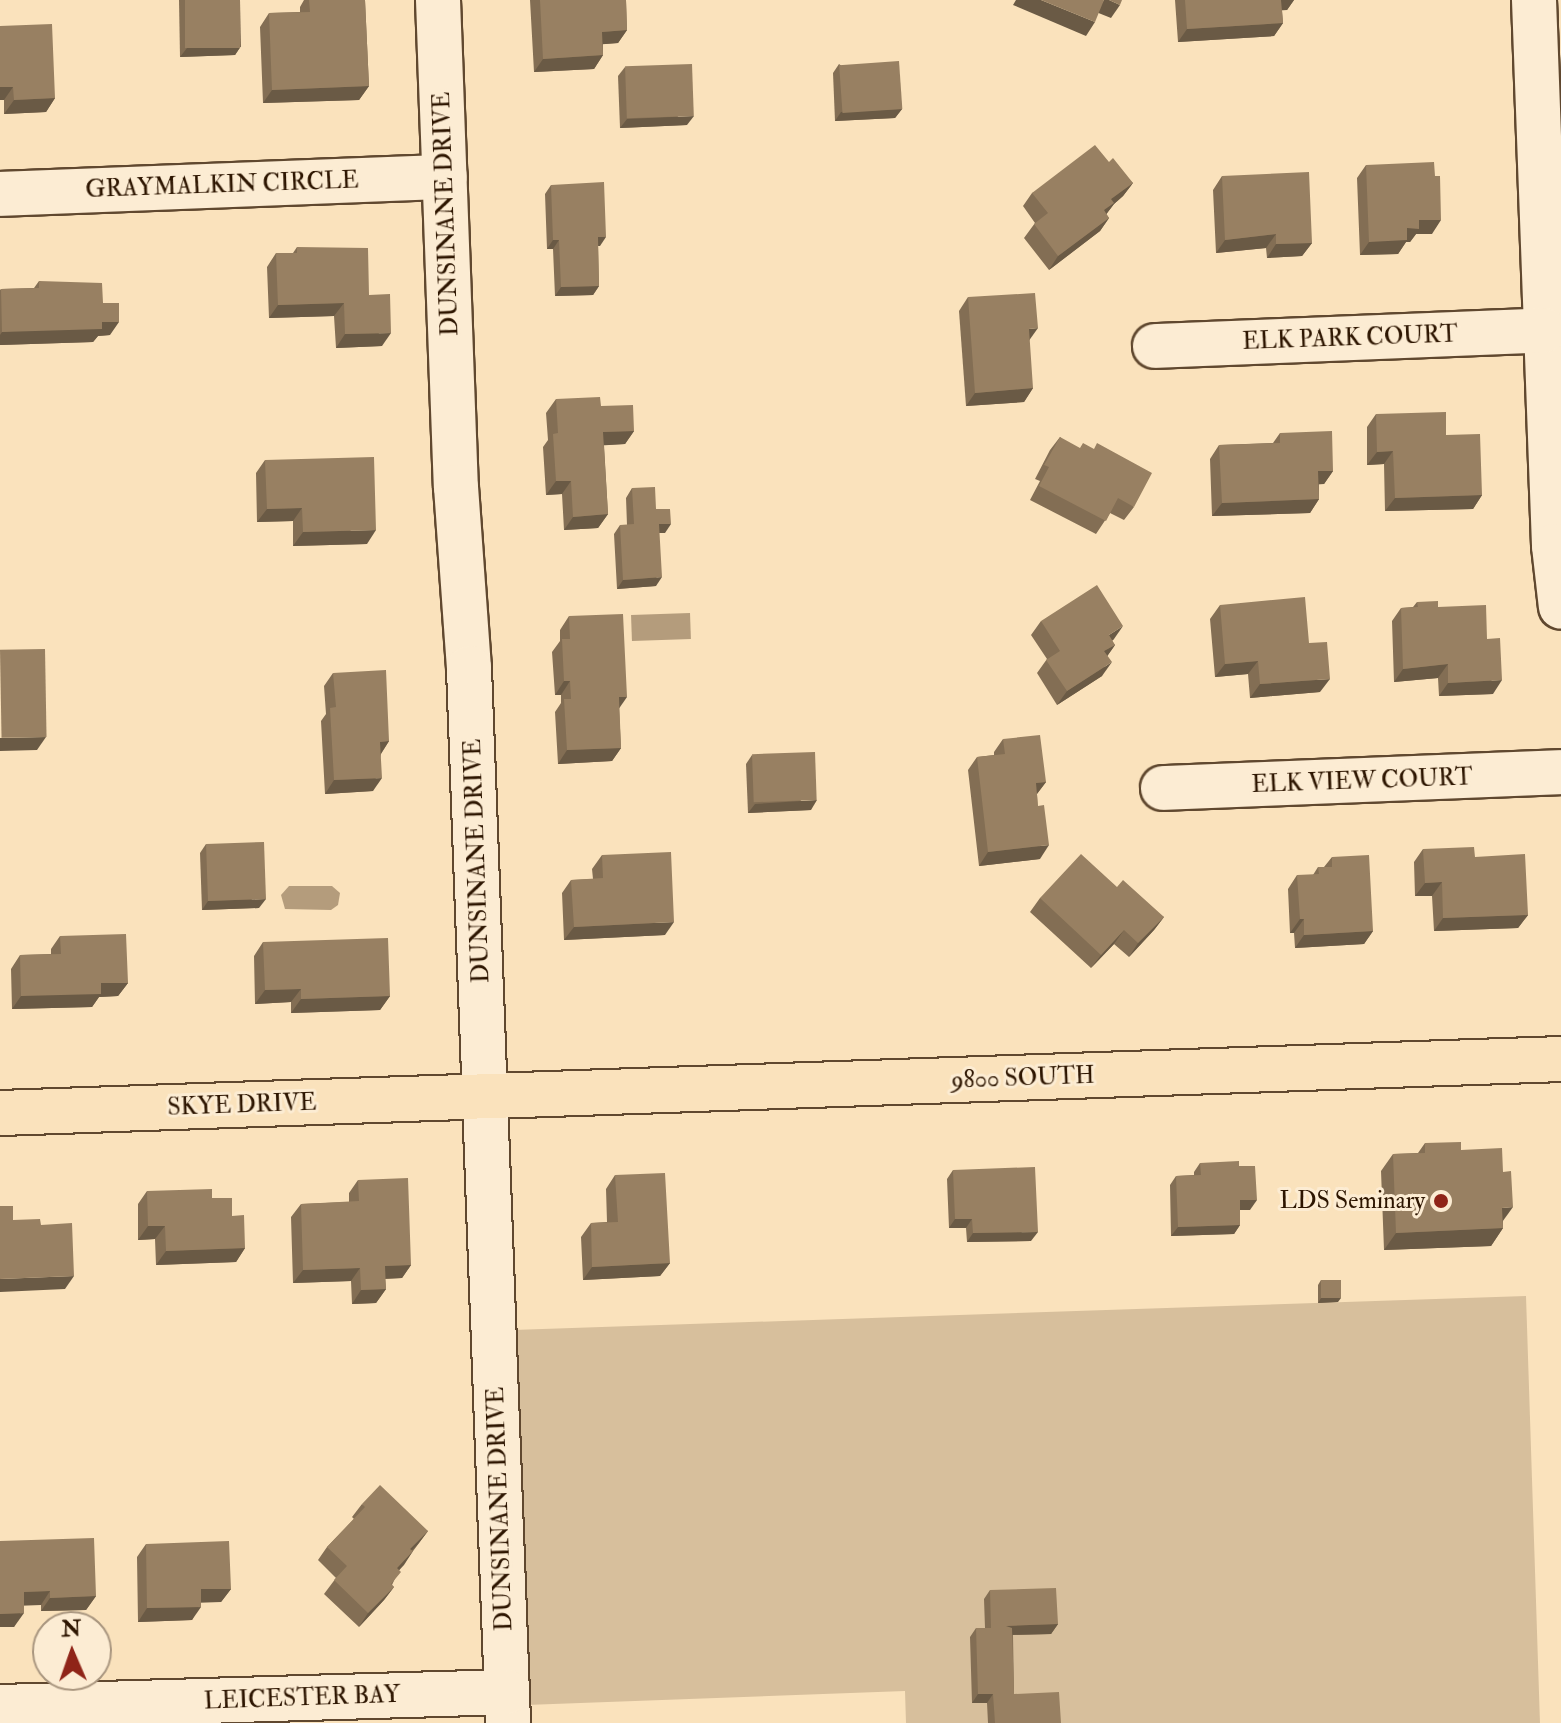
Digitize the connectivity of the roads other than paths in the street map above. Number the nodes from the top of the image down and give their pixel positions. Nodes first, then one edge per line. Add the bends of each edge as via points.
1 (438, 0) edge
2 (1534, 0) edge
3 (445, 177) junction
4 (0, 194) edge
5 (1545, 330) junction
6 (1155, 346) dead end
7 (1557, 546) edge
8 (1561, 607) edge
9 (1561, 772) edge
10 (1163, 788) dead end
11 (1561, 1059) edge
12 (485, 1097) junction
13 (0, 1113) edge
14 (0, 1707) edge
15 (508, 1708) edge

1 - 3 street, DUNSINANE DRIVE
2 - 5 street
3 - 4 street, GRAYMALKIN CIRCLE
3 - 12 street, DUNSINANE DRIVE
5 - 6 street, ELK PARK COURT
5 - 7 street
7 - 8 street
9 - 10 street, ELK VIEW COURT
11 - 12 main road, 9800 SOUTH
12 - 13 main road, SKYE DRIVE
12 - 15 street, DUNSINANE DRIVE
14 - 15 street, LEICESTER BAY

